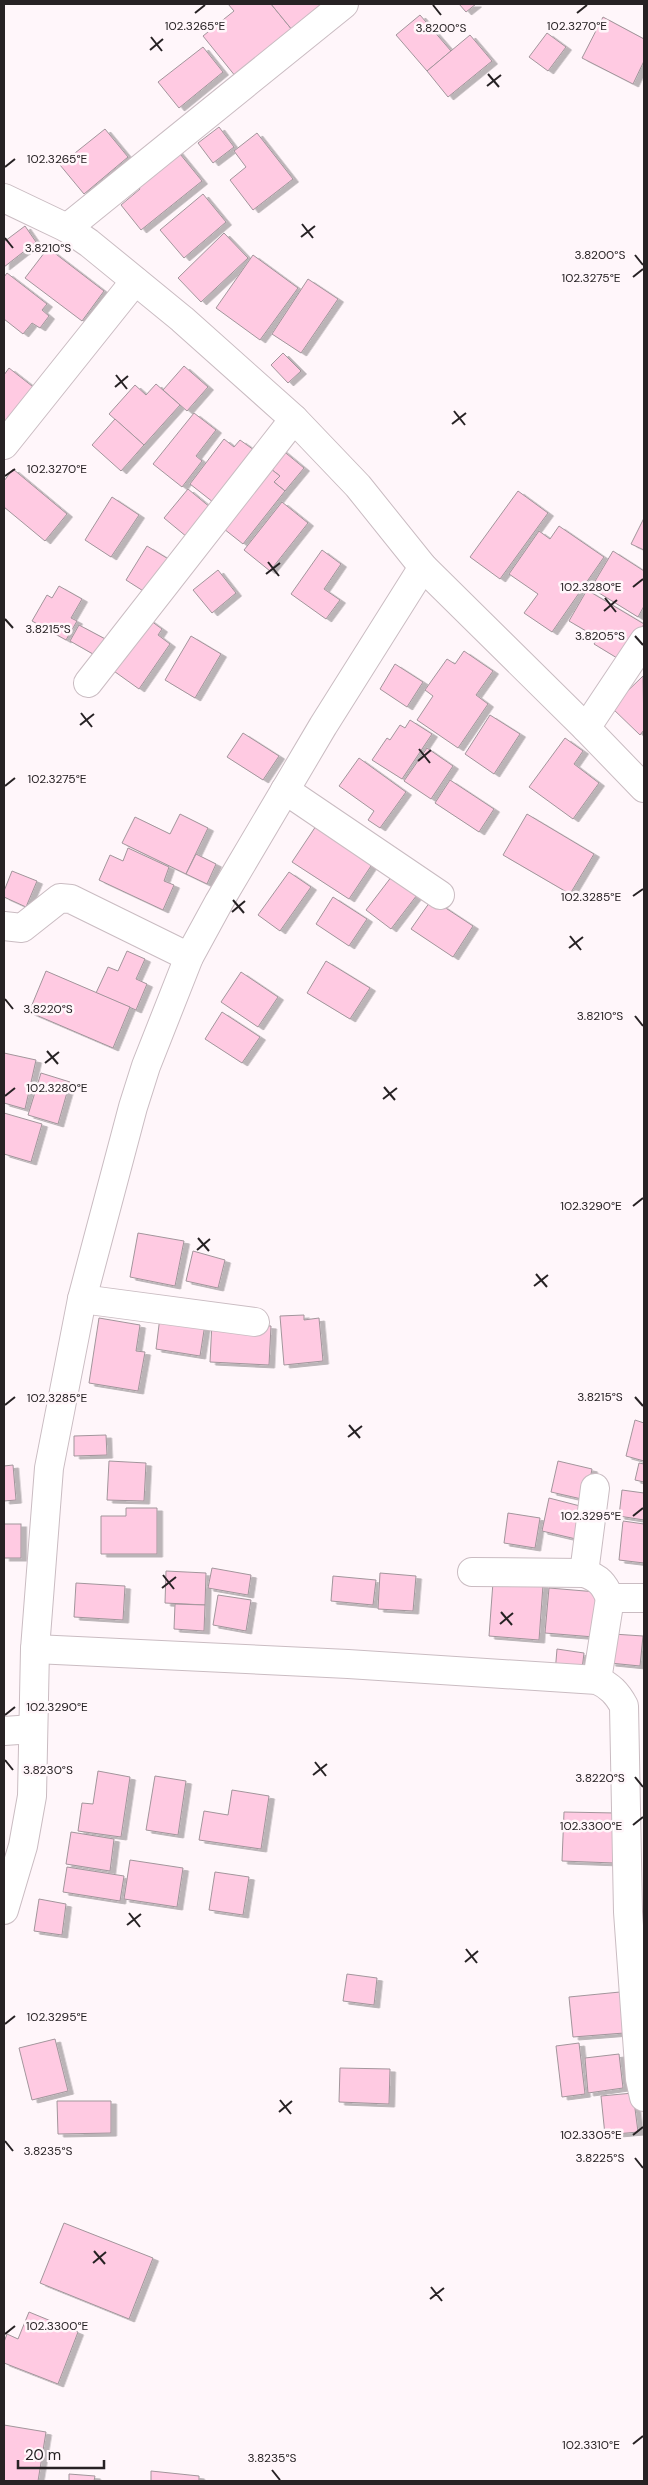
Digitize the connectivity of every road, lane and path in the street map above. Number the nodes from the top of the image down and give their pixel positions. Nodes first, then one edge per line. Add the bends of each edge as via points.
1 (344, 4) edge
2 (4, 198) edge
3 (67, 228) junction
4 (135, 281) junction
5 (294, 418) junction
6 (4, 445) edge
7 (423, 567) junction
8 (644, 641) edge
9 (88, 683) dead end
10 (586, 728) junction
11 (644, 788) edge
12 (285, 790) junction
13 (440, 895) dead end
14 (4, 926) edge
15 (189, 957) junction
16 (82, 1299) junction
17 (255, 1322) dead end
18 (594, 1488) dead end
19 (472, 1572) dead end
20 (584, 1573) junction
21 (610, 1598) junction
22 (644, 1598) edge
23 (35, 1649) junction
24 (597, 1680) junction
25 (634, 1706) edge
26 (33, 1729) junction
27 (4, 1731) edge
28 (4, 1910) edge
29 (644, 2097) edge

1 - 3 street
2 - 3 street
3 - 4 street
4 - 5 street
4 - 6 street
5 - 7 street via 358,486
5 - 9 street
7 - 10 street
7 - 12 street
8 - 10 street
10 - 11 street
12 - 13 street
12 - 15 street
14 - 15 street via 22,928 60,898 70,899
15 - 16 street via 133,1107
16 - 17 street
16 - 23 street via 50,1468
18 - 20 street
19 - 20 street
20 - 21 street via 597,1578
21 - 22 street
21 - 24 street
23 - 24 street
23 - 26 street
24 - 25 street
25 - 29 street via 628,1912
26 - 27 street
26 - 28 street via 32,1796 23,1846

